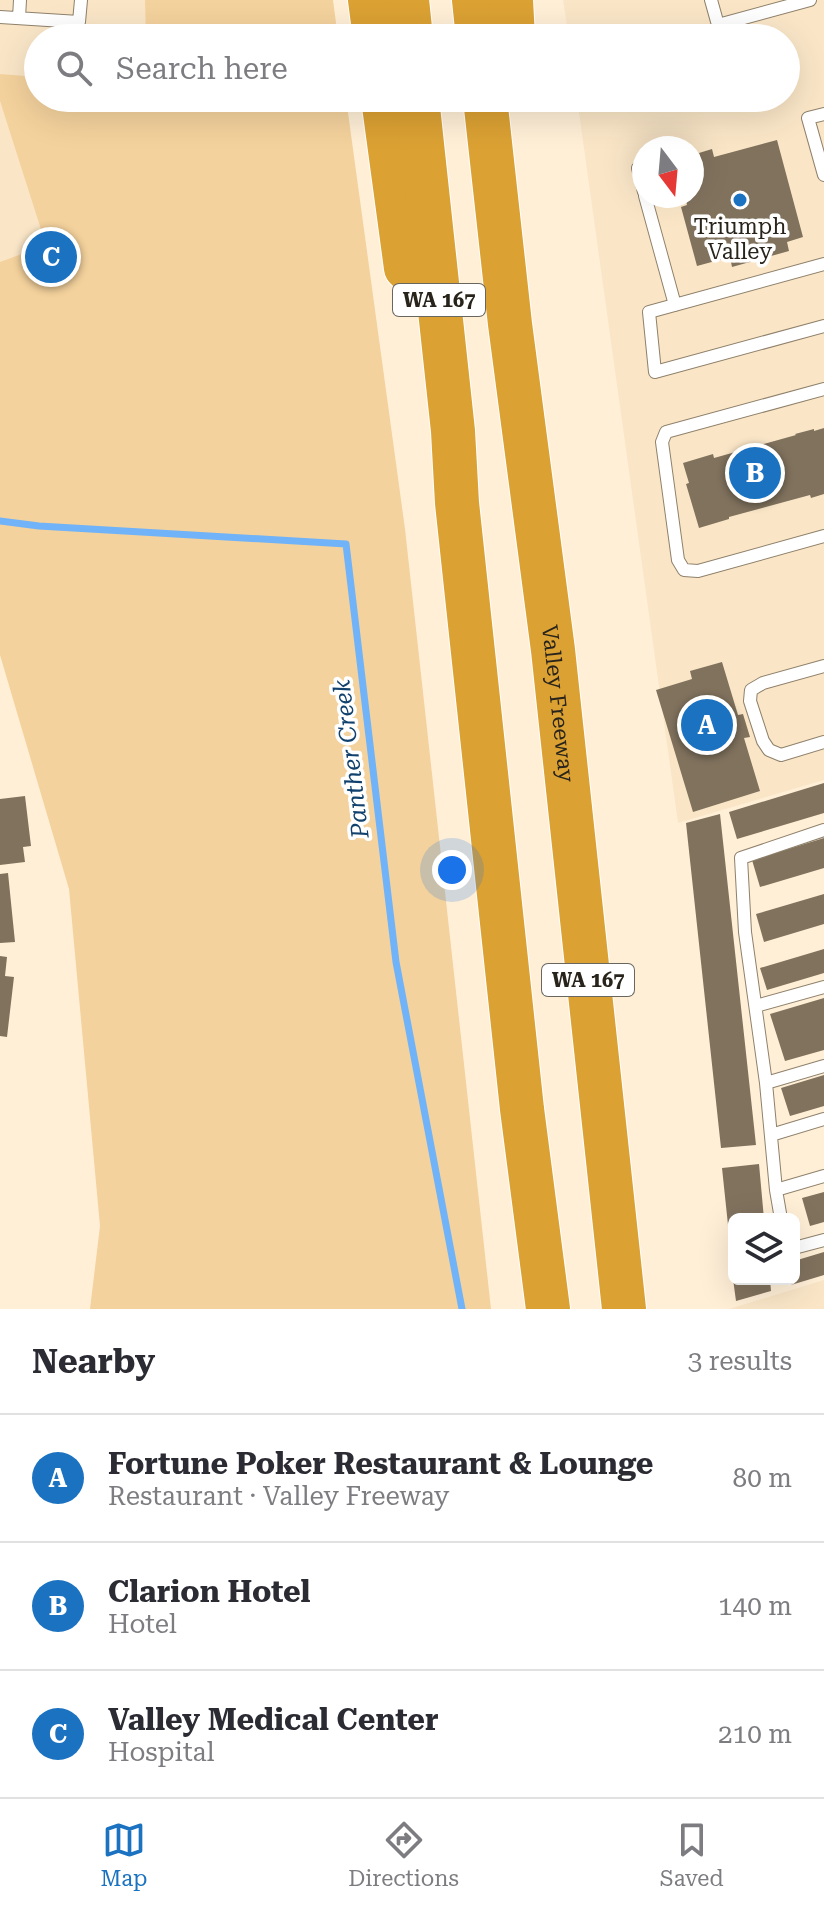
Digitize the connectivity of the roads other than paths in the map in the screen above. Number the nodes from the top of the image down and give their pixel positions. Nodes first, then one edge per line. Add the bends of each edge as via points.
1 (20, 0) edge
2 (81, 0) edge
3 (370, 0) edge
4 (407, 0) edge
5 (428, 0) edge
6 (474, 0) edge
7 (511, 0) edge
8 (711, 0) edge
9 (810, 0) edge
10 (0, 17) edge
11 (19, 18) junction
12 (373, 24) edge
13 (410, 24) edge
14 (431, 24) edge
15 (477, 24) edge
16 (512, 24) edge
17 (718, 24) edge
18 (722, 24) edge
19 (385, 112) edge
20 (419, 112) edge
21 (439, 112) edge
22 (487, 112) edge
23 (517, 112) edge
24 (824, 114) edge
25 (824, 175) edge
26 (648, 208) edge
27 (824, 264) edge
28 (675, 305) junction
29 (824, 326) edge
30 (824, 389) edge
31 (457, 503) junction
32 (824, 536) edge
33 (553, 650) junction
34 (824, 666) edge
35 (824, 742) edge
36 (824, 830) edge
37 (824, 987) edge
38 (756, 1006) junction
39 (824, 1066) edge
40 (766, 1083) junction
41 (824, 1119) edge
42 (771, 1135) junction
43 (824, 1176) edge
44 (776, 1190) junction
45 (780, 1213) edge
46 (824, 1240) edge
47 (800, 1246) edge
48 (548, 1309) edge
49 (567, 1309) edge
50 (624, 1309) edge

1 - 11 lane
2 - 11 lane via 79,22
3 - 12 highway
4 - 13 highway
5 - 14 highway
6 - 15 highway
7 - 16 highway
8 - 17 lane
9 - 18 lane
10 - 11 lane
19 - 31 highway via 429,439
20 - 31 highway, WA 167
21 - 49 highway
22 - 33 highway, Valley Freeway / WA 167
23 - 33 highway via 561,546
24 - 25 lane via 808,118
26 - 28 lane
27 - 28 lane
28 - 29 lane via 649,312 655,372
30 - 32 lane via 666,432 662,442 678,560 684,570 698,571
31 - 48 highway, WA 167
33 - 50 highway, Valley Freeway / WA 167
34 - 35 lane via 763,683 751,690 750,701 769,750 781,755
36 - 38 lane via 741,858
37 - 38 lane
38 - 40 lane
39 - 40 lane
40 - 42 lane
41 - 42 lane
42 - 44 lane
43 - 44 lane
44 - 45 lane
46 - 47 lane

